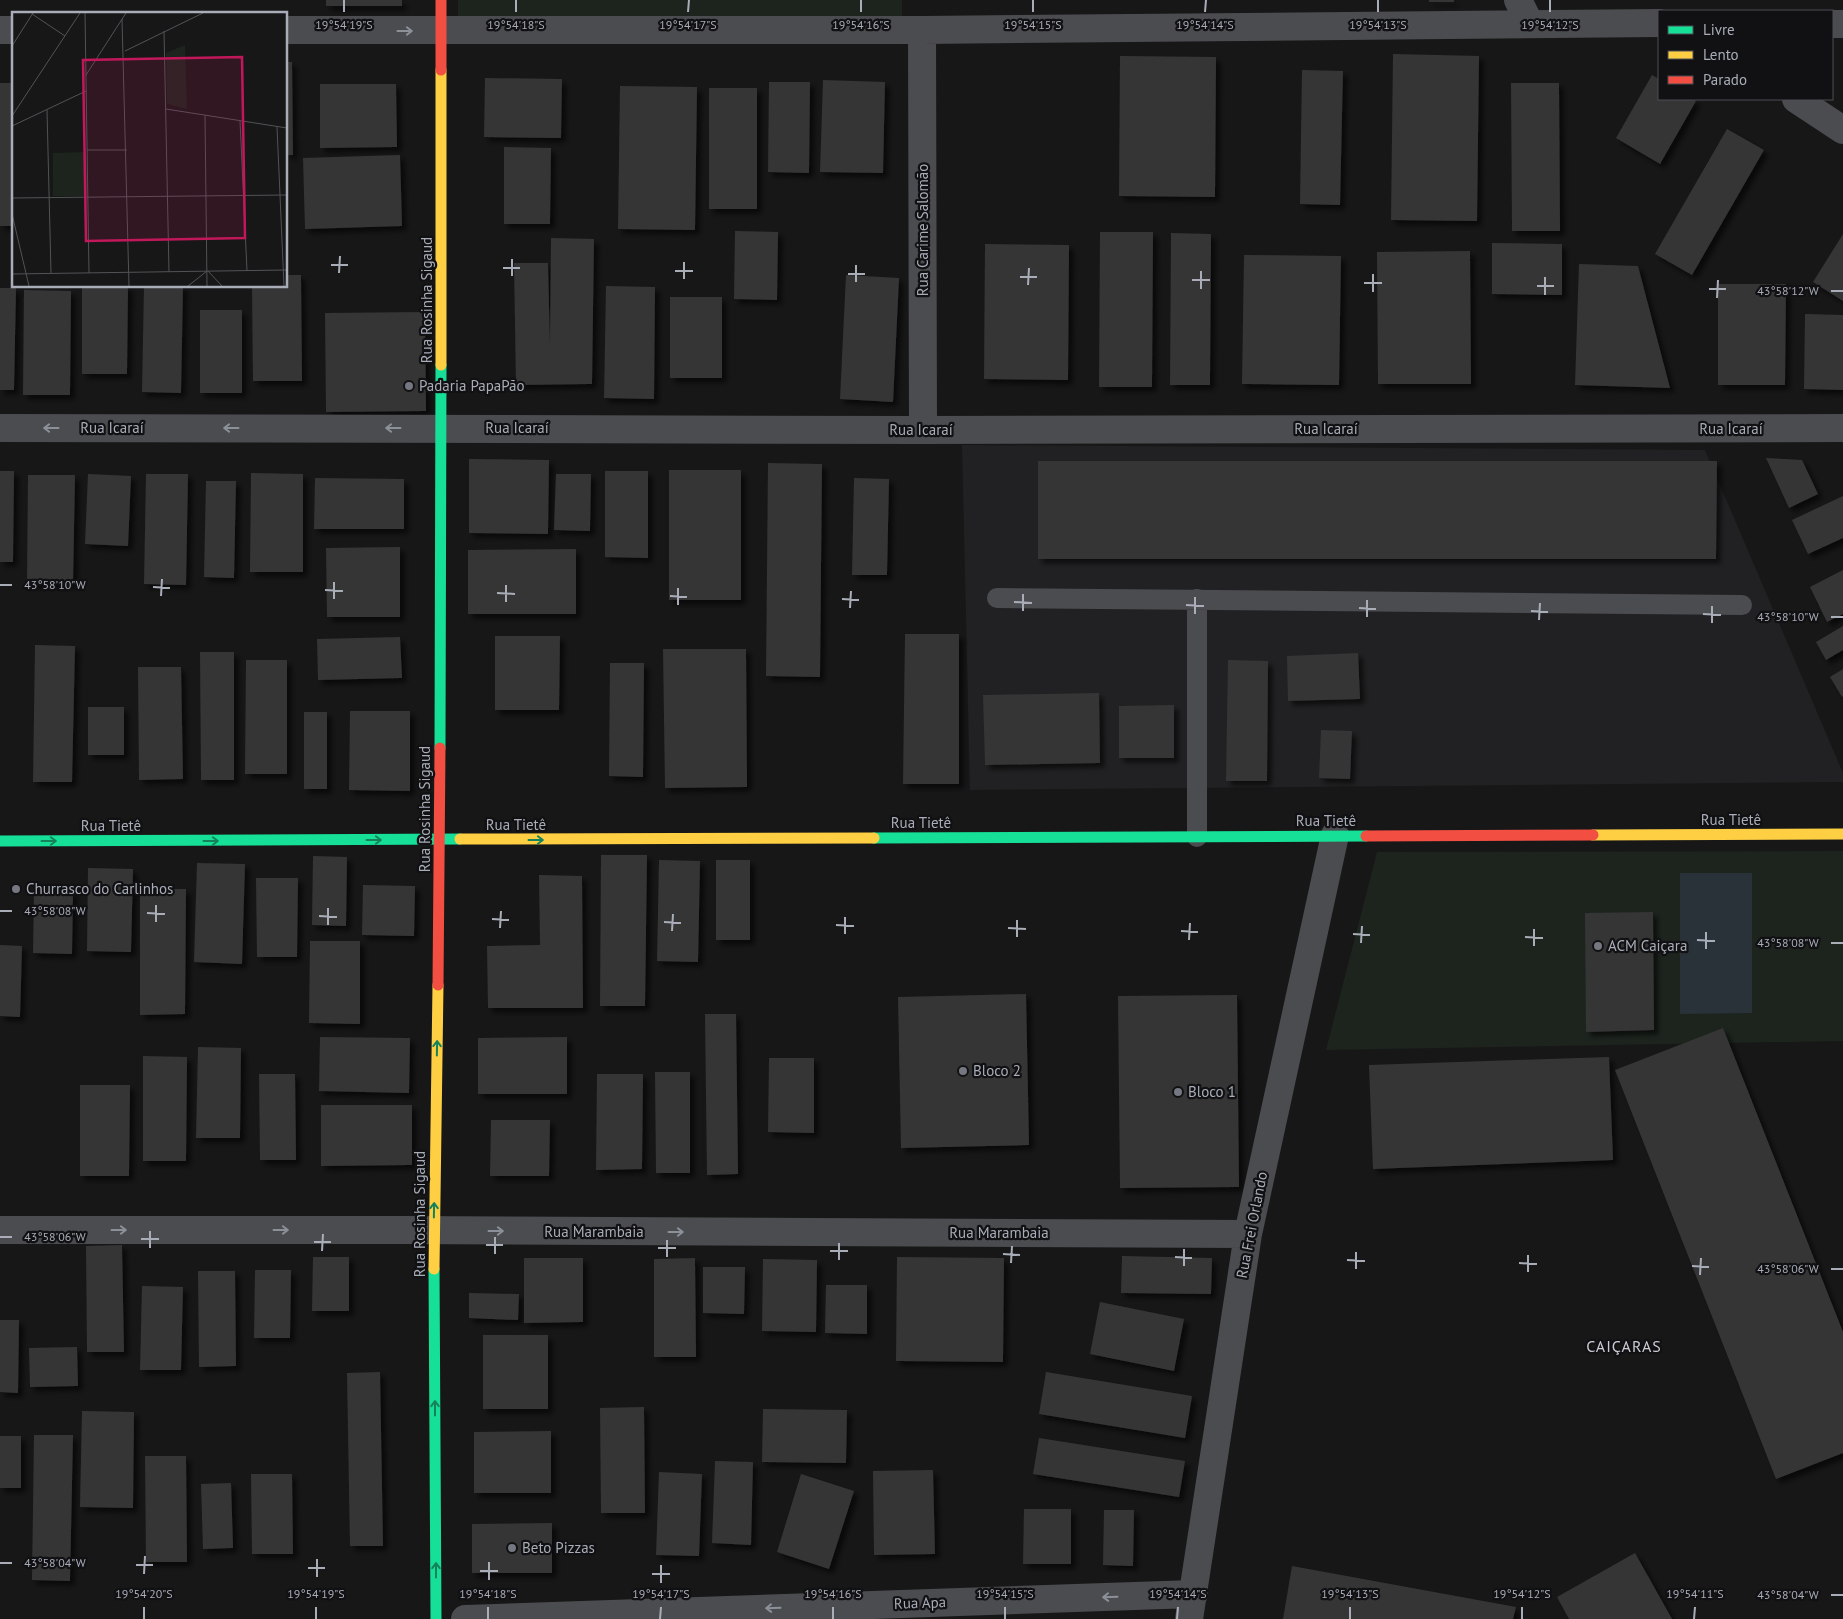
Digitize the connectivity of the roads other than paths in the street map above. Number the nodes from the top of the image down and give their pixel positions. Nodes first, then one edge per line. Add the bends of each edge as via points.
1 (441, 0) edge
2 (1518, 0) edge
3 (1658, 23) edge
4 (1530, 24) junction
5 (288, 30) edge
6 (922, 30) junction
7 (441, 31) junction
8 (1798, 100) edge
9 (1843, 130) edge
10 (0, 428) edge
11 (442, 428) junction
12 (1843, 428) edge
13 (923, 430) junction
14 (997, 598) dead end
15 (1197, 600) junction
16 (1742, 605) dead end
17 (1843, 834) edge
18 (1335, 835) junction
19 (1196, 837) junction
20 (440, 840) junction
21 (0, 841) edge
22 (0, 1230) edge
23 (434, 1231) junction
24 (1248, 1234) junction
25 (1192, 1606) edge
26 (436, 1619) edge
27 (466, 1619) edge

1 - 7 street, Rua Rosinha Sigaud
2 - 4 street
3 - 4 street
4 - 6 street
5 -> 7 street
6 - 7 street
6 - 13 street, Rua Carime Salomão
7 - 11 street, Rua Rosinha Sigaud
8 - 9 street
11 -> 10 street, Rua Icaraí
11 - 13 street, Rua Icaraí
11 - 20 street, Rua Rosinha Sigaud
12 - 13 street, Rua Icaraí
14 - 15 lane
15 - 16 lane
15 - 19 lane
17 - 18 street, Rua Tietê
18 - 19 street, Rua Tietê
18 - 24 street, Rua Frei Orlando
20 -> 19 street, Rua Tietê
21 -> 20 street, Rua Tietê
23 -> 20 street, Rua Rosinha Sigaud
22 -> 23 street, Rua Marambaia
23 -> 24 street, Rua Marambaia
26 -> 23 street, Rua Rosinha Sigaud
24 - 25 street, Rua Frei Orlando
25 -> 27 street, Rua Apa

